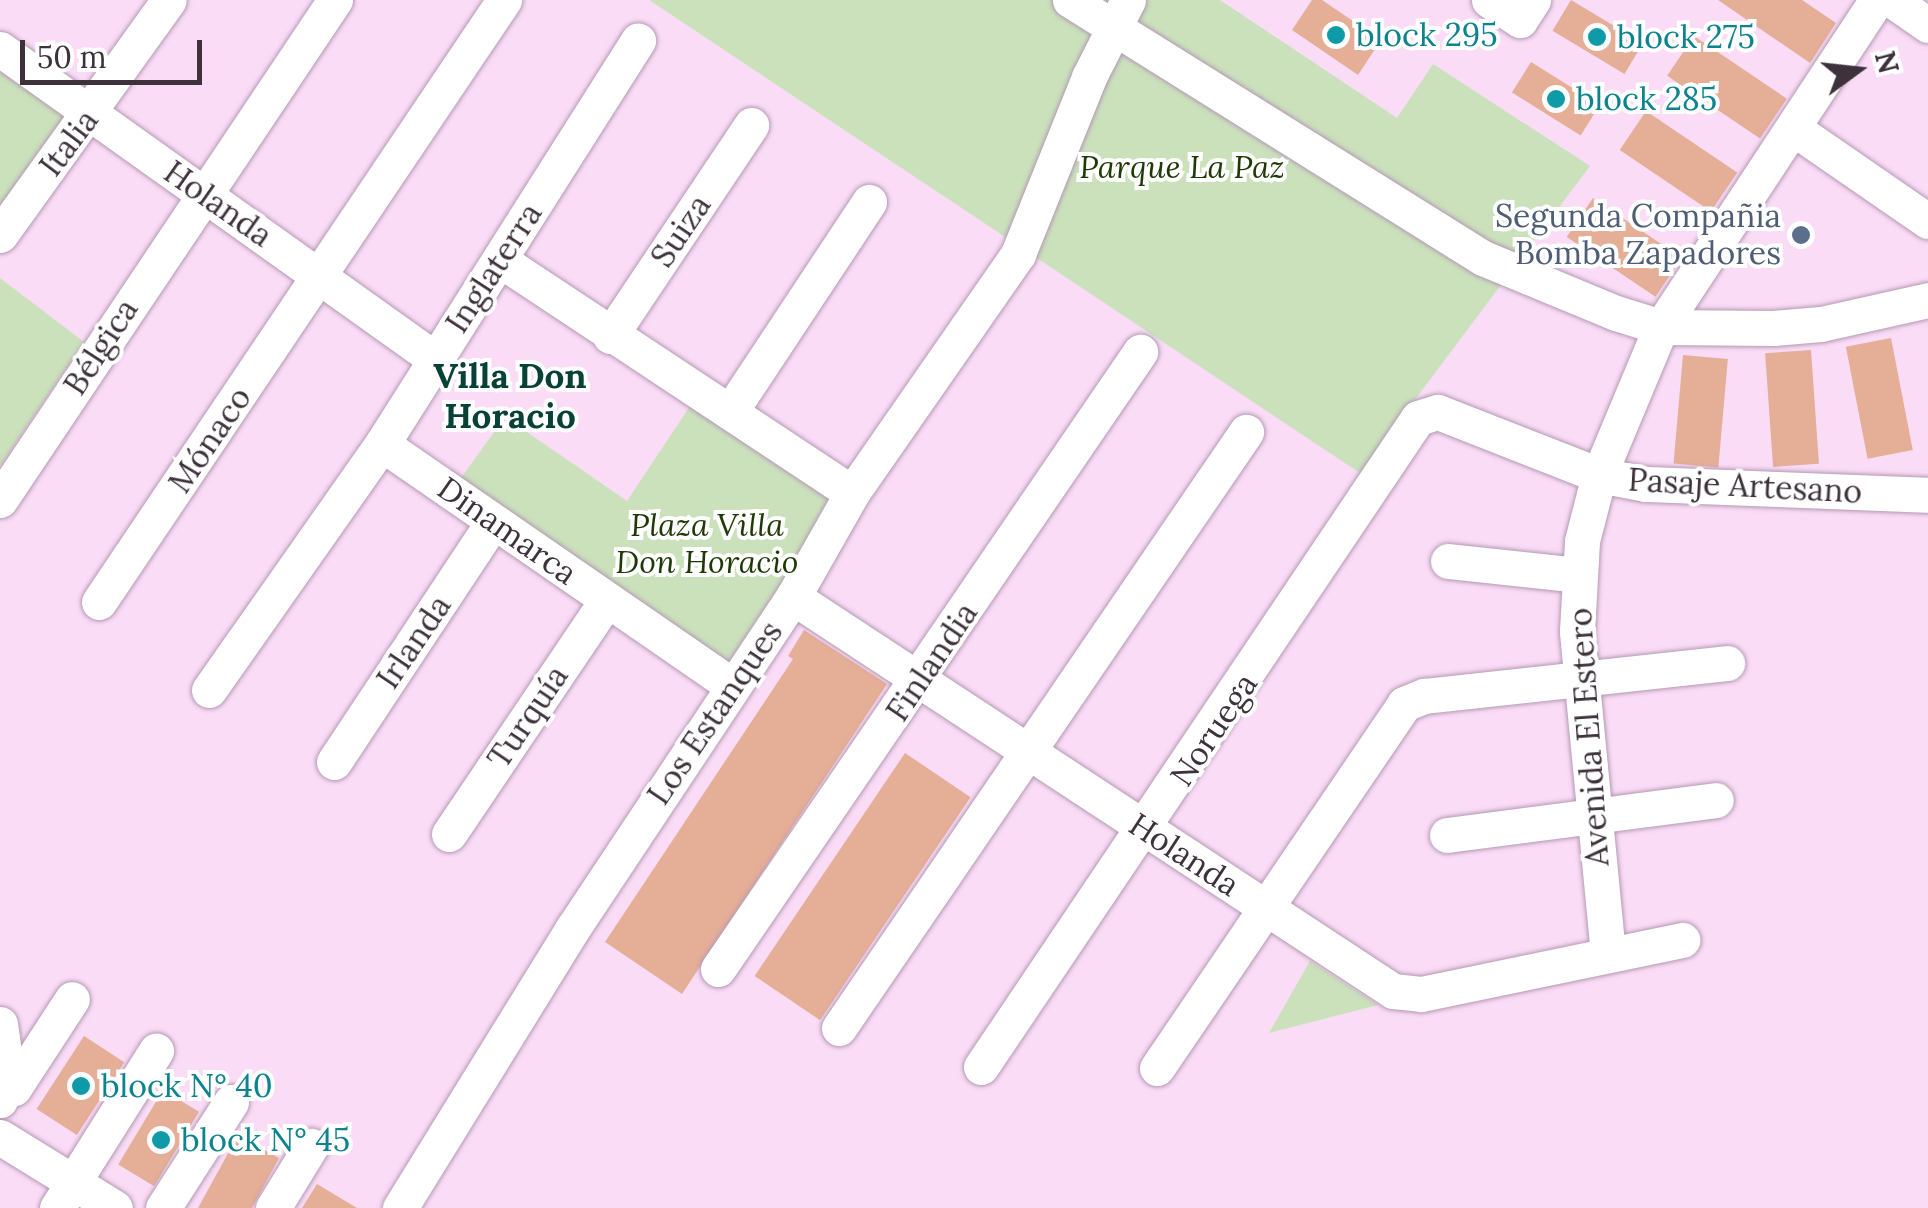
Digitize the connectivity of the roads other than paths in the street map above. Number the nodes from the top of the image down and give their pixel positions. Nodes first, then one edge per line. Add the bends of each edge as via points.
1 (169, 0) edge
2 (335, 0) edge
3 (504, 0) edge
4 (1070, 0) edge
5 (1489, 0) edge
6 (1877, 0) edge
7 (1892, 0) edge
8 (1526, 10) edge
9 (1120, 14) edge
10 (1928, 26) edge
11 (638, 40) dead end
12 (0, 49) edge
13 (92, 114) junction
14 (751, 126) dead end
15 (1793, 128) junction
16 (202, 194) junction
17 (869, 202) dead end
18 (1928, 221) edge
19 (0, 235) edge
20 (500, 260) junction
21 (322, 277) junction
22 (1928, 300) edge
23 (1661, 326) junction
24 (610, 336) junction
25 (1140, 352) dead end
26 (435, 359) junction
27 (730, 412) junction
28 (1246, 432) dead end
29 (382, 444) junction
30 (1598, 476) junction
31 (852, 492) junction
32 (1928, 495) edge
33 (0, 500) edge
34 (493, 522) junction
35 (1342, 540) joint
36 (1448, 561) dead end
37 (1578, 575) junction
38 (793, 597) junction
39 (608, 600) junction
40 (99, 602) dead end
41 (1727, 663) dead end
42 (922, 678) junction
43 (1578, 680) junction
44 (732, 685) junction
45 (209, 690) dead end
46 (1028, 752) junction
47 (334, 762) dead end
48 (1716, 800) dead end
49 (1593, 816) junction
50 (1145, 832) junction
51 (449, 834) dead end
52 (1447, 834) dead end
53 (1268, 908) junction
54 (1682, 940) dead end
55 (1608, 954) junction
56 (718, 970) dead end
57 (72, 1000) dead end
58 (0, 1024) edge
59 (839, 1028) dead end
60 (156, 1051) dead end
61 (981, 1066) dead end
62 (1156, 1068) dead end
63 (1, 1096) edge
64 (231, 1102) dead end
65 (0, 1137) edge
66 (311, 1146) dead end
67 (65, 1195) edge
68 (115, 1208) edge
69 (163, 1208) edge
70 (273, 1208) edge
71 (400, 1208) edge

1 - 13 street, Italia
2 - 16 street, Bélgica
3 - 21 street, Mónaco
4 - 9 street
5 - 8 street
6 - 15 street, Avenida El Estero
7 - 10 street
9 - 23 street via 1195,72 1483,258
9 - 31 street, Los Estanques via 1018,254
11 - 20 street, Inglaterra
12 - 13 street, Holanda
13 - 16 street, Holanda
13 - 19 street, Italia
14 - 24 street, Suiza
15 - 18 street
15 - 23 street, Avenida El Estero
16 - 21 street, Holanda
16 - 33 street, Bélgica
17 - 27 street
20 - 24 street
20 - 26 street, Inglaterra
21 - 26 street, Holanda
21 - 40 street, Mónaco
22 - 23 street via 1821,324
23 - 30 street, Avenida El Estero
24 - 27 street
25 - 42 street, Finlandia
26 - 29 street, Inglaterra
27 - 31 street
28 - 46 street
29 - 34 street, Dinamarca
29 - 45 street, Inglaterra
30 - 32 street, Pasaje Artesano via 1732,490
30 - 35 street, Pasaje Artesano via 1429,414 1418,418
30 - 37 street, Avenida El Estero
31 - 38 street, Los Estanques
34 - 39 street, Dinamarca
34 - 47 street, Irlanda
35 - 50 street, Noruega
36 - 37 street
37 - 43 street, Avenida El Estero
38 - 42 street, Holanda
38 - 44 street, Los Estanques
39 - 44 street, Dinamarca
39 - 51 street, Turquía
41 - 43 street
42 - 46 street, Holanda
42 - 56 street, Finlandia
43 - 49 street, Avenida El Estero
43 - 53 street via 1424,696 1404,704
44 - 71 street, Los Estanques
46 - 50 street, Holanda
46 - 59 street
48 - 49 street
49 - 52 street
49 - 55 street, Avenida El Estero
50 - 53 street, Holanda
50 - 61 street, Noruega
53 - 55 street, Holanda via 1408,994
53 - 62 street
54 - 55 street, Holanda
57 - 63 street via 14,1088
58 - 63 street via 7,1074
60 - 67 street
64 - 69 street
65 - 67 street
66 - 70 street
67 - 68 street

